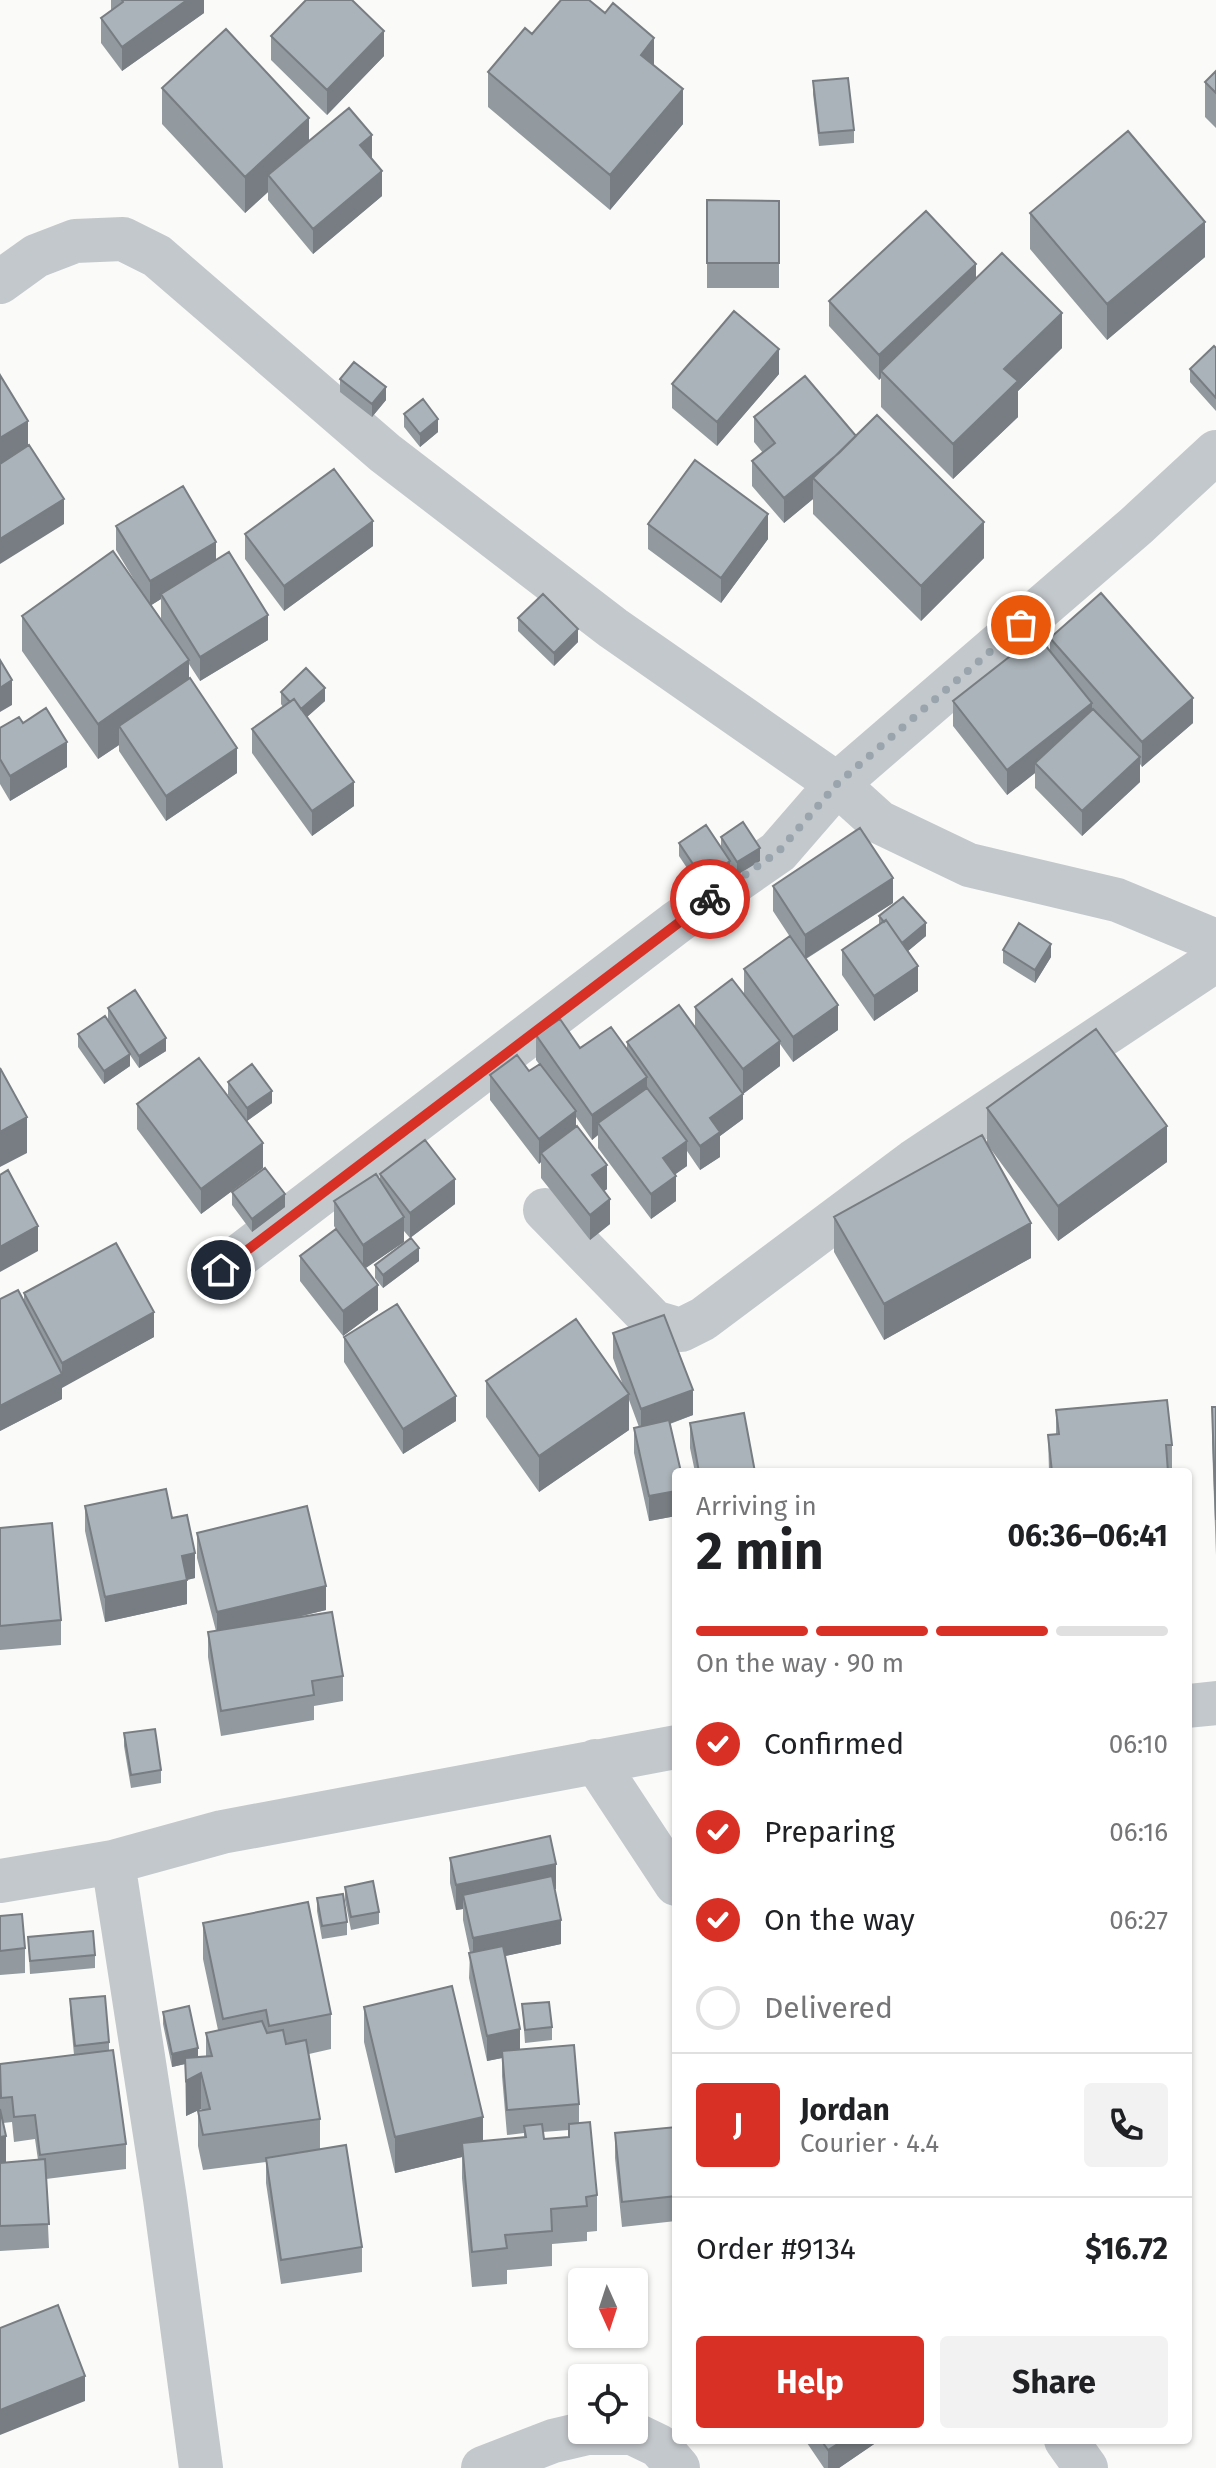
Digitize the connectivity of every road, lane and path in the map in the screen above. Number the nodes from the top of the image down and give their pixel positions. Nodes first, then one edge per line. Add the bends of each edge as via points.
1 (0, 282) edge
2 (1216, 452) edge
3 (837, 784) junction
4 (1216, 941) edge
5 (1216, 960) edge
6 (545, 1210) dead end
7 (221, 1270) dead end
8 (1216, 1703) edge
9 (1192, 1706) edge
10 (672, 1748) edge
11 (595, 1761) junction
12 (113, 1862) junction
13 (672, 1878) edge
14 (0, 1881) edge
15 (1069, 2444) edge
16 (201, 2468) edge
17 (483, 2468) edge
18 (678, 2468) edge
19 (1086, 2468) edge

1 - 3 street via 36,256 75,241 123,239 157,256 385,453 613,628
2 - 3 street
3 - 4 street via 879,822 969,865 1117,900
3 - 7 street via 778,852 677,922
5 - 6 street via 914,1161 703,1319 681,1330 654,1322
8 - 9 street
10 - 11 street
11 - 12 street via 222,1832
11 - 13 street
12 - 14 street
12 - 16 street
15 - 19 street
17 - 18 street via 587,2433 632,2433 659,2446

